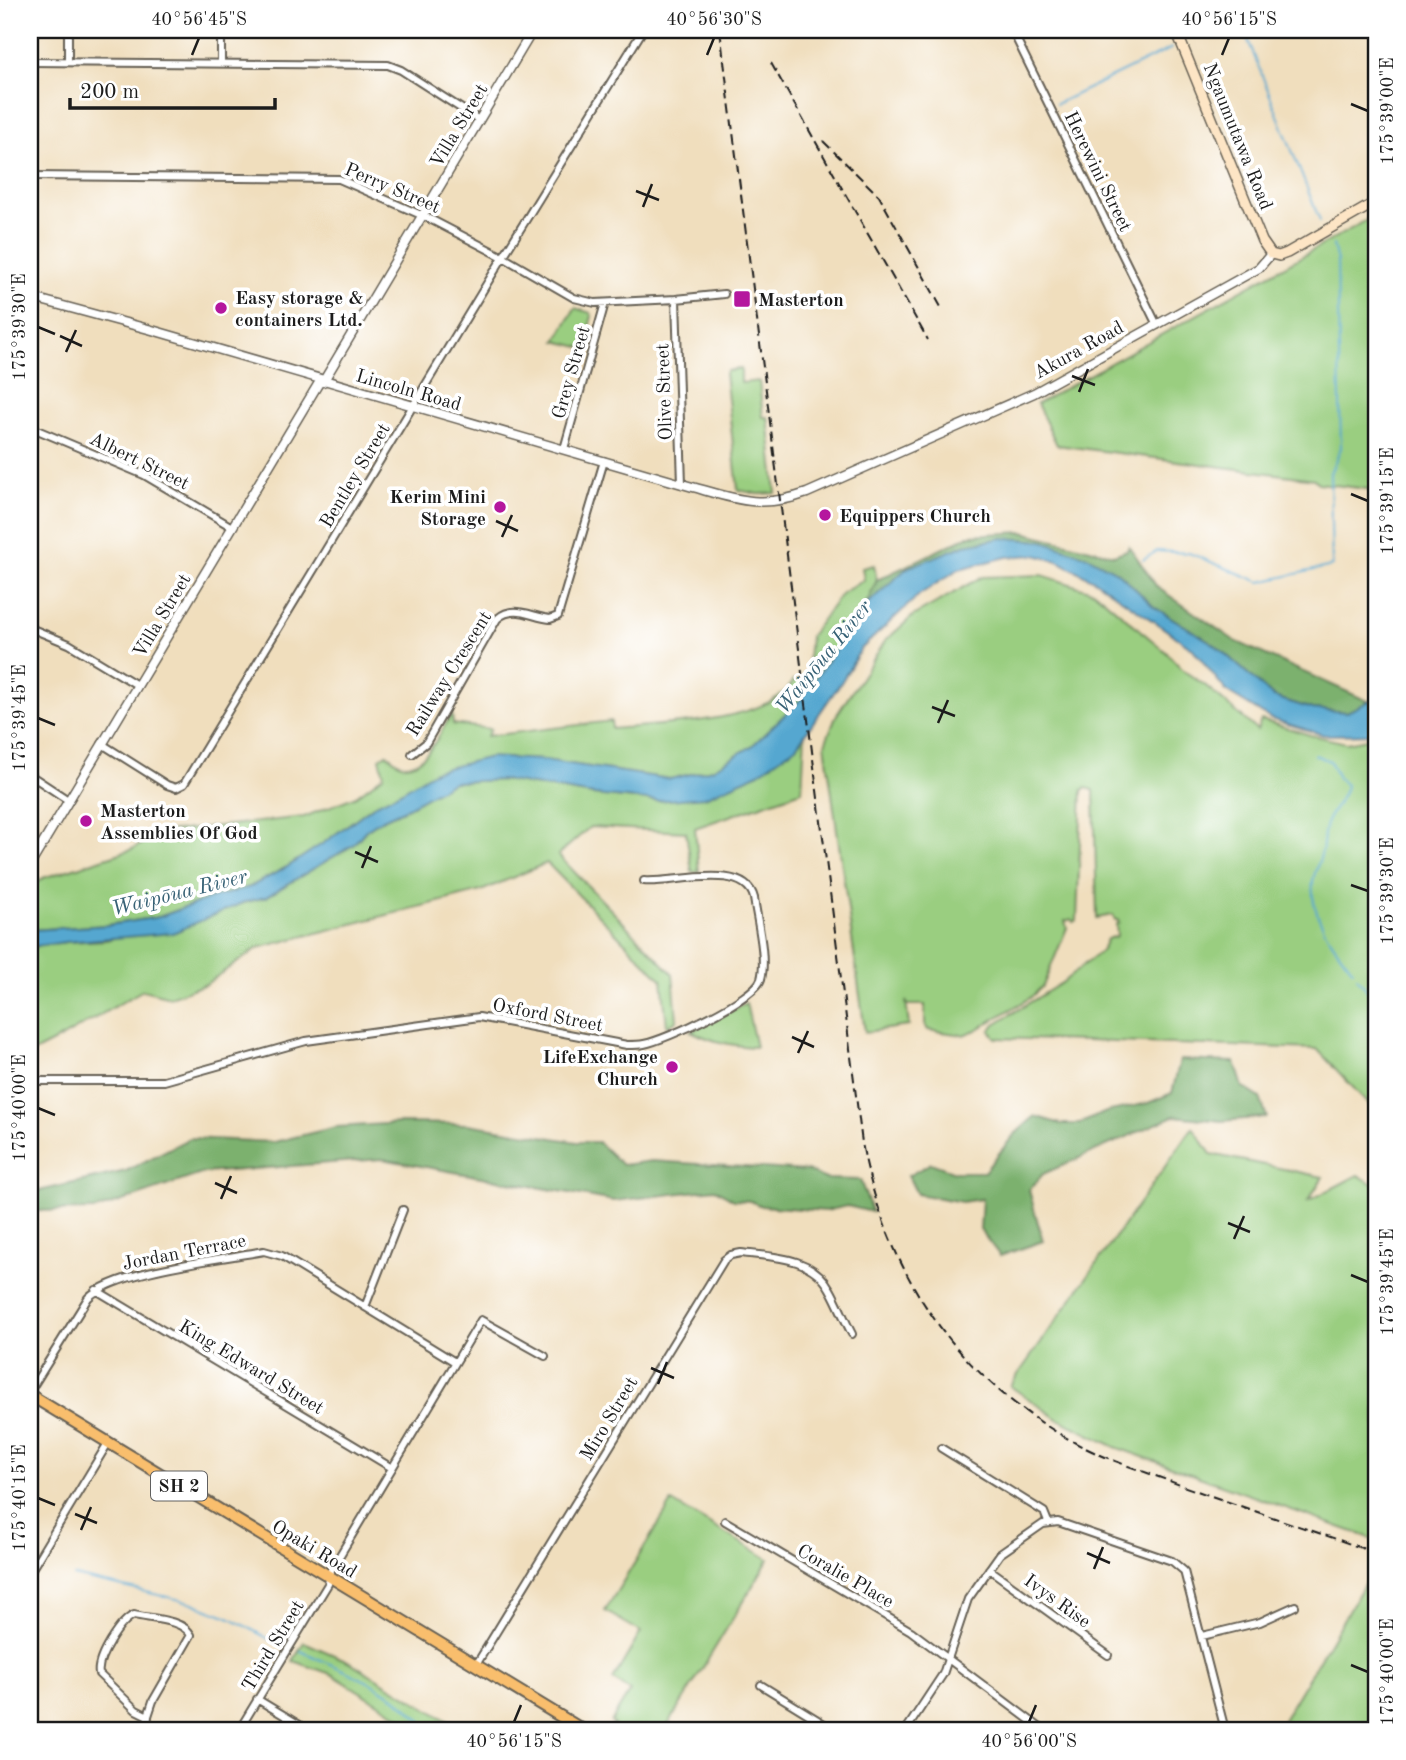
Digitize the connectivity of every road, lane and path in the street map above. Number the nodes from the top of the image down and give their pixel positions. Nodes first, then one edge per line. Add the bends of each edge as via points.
1 (68, 30) edge
2 (221, 30) edge
3 (533, 30) edge
4 (643, 30) edge
5 (1012, 30) edge
6 (1176, 30) edge
7 (30, 62) edge
8 (68, 62) junction
9 (221, 64) junction
10 (480, 120) junction
11 (30, 176) edge
12 (1376, 202) edge
13 (422, 215) junction
14 (1271, 254) junction
15 (503, 257) junction
16 (724, 294) dead end
17 (30, 297) edge
18 (676, 299) junction
19 (606, 303) junction
20 (1157, 325) junction
21 (321, 381) junction
22 (413, 407) junction
23 (30, 427) edge
24 (564, 449) junction
25 (604, 461) junction
26 (682, 484) junction
27 (780, 501) joint
28 (232, 527) junction
29 (30, 628) edge
30 (137, 685) junction
31 (102, 744) junction
32 (412, 754) dead end
33 (30, 775) edge
34 (68, 800) junction
35 (30, 865) edge
36 (644, 881) dead end
37 (30, 1081) edge
38 (403, 1210) dead end
39 (96, 1290) junction
40 (365, 1307) junction
41 (852, 1334) dead end
42 (545, 1356) dead end
43 (455, 1362) junction
44 (30, 1393) edge
45 (108, 1443) junction
46 (940, 1448) dead end
47 (392, 1468) junction
48 (725, 1521) dead end
49 (1048, 1522) junction
50 (989, 1569) junction
51 (30, 1572) edge
52 (330, 1576) junction
53 (1295, 1605) dead end
54 (1202, 1636) junction
55 (1108, 1655) dead end
56 (948, 1661) junction
57 (476, 1665) junction
58 (761, 1685) dead end
59 (257, 1699) junction
60 (148, 1716) junction
61 (147, 1730) edge
62 (239, 1730) edge
63 (308, 1730) edge
64 (583, 1730) edge
65 (834, 1730) edge
66 (906, 1730) edge
67 (1044, 1730) edge
68 (1225, 1730) edge

1 - 8 street
2 - 9 street
3 - 10 street, Villa Street
4 - 15 street, Bentley Street
5 - 20 street, Herewini Street
6 - 14 main road, Ngaumutawa Road via 1262,242
7 - 8 street
8 - 9 street
9 - 10 street via 388,65
10 - 13 street, Villa Street
11 - 13 street, Perry Street via 339,179
12 - 14 main road, Akura Road via 1287,253
13 - 15 street, Perry Street
13 - 21 street, Villa Street
14 - 20 street, Akura Road via 1259,268
15 - 19 street, Perry Street via 574,298
15 - 22 street, Bentley Street
16 - 18 street, Perry Street
17 - 21 street, Lincoln Road
18 - 19 street, Perry Street
18 - 26 street, Olive Street
19 - 24 street, Grey Street
20 - 27 street, Akura Road via 1006,407
21 - 22 street, Lincoln Road
21 - 28 street, Villa Street
22 - 24 street, Lincoln Road
22 - 31 street, Bentley Street via 184,785 167,785
23 - 28 street, Albert Street via 144,475
24 - 25 street, Lincoln Road
25 - 26 street, Lincoln Road
25 - 32 street, Railway Crescent via 558,616 550,620 513,611 497,619 426,743
26 - 27 street, Lincoln Road via 752,502
28 - 30 street, Villa Street
29 - 30 street via 69,644
30 - 31 street, Villa Street
31 - 34 street, Villa Street
33 - 34 street
34 - 35 street, Villa Street
36 - 37 street, Oxford Street via 720,876 746,884 754,898 763,968 755,990 682,1030 642,1045 479,1017 306,1041 164,1081
38 - 40 street
39 - 40 street, Jordan Terrace via 125,1277 264,1251 282,1256
39 - 44 street
39 - 47 street, King Edward Street
40 - 43 street, Jordan Terrace
41 - 57 street, Miro Street via 830,1288 802,1263 741,1253 724,1259
42 - 43 street, Third Street via 481,1320
43 - 47 street, Third Street
44 - 45 highway, Opaki Road / SH 2
45 - 51 street
45 - 52 highway, Opaki Road / SH 2
46 - 49 street via 1044,1511
47 - 52 street, Third Street
48 - 56 street, Coralie Place via 911,1631
49 - 50 street via 1005,1549
49 - 54 street via 1065,1523 1179,1565 1188,1581
50 - 55 street, Ivys Rise
50 - 56 street via 965,1607
52 - 57 highway, Opaki Road / SH 2
52 - 59 street, Third Street
53 - 54 street via 1261,1622
54 - 68 street
56 - 66 street
56 - 67 street, Coralie Place
57 - 64 highway, Opaki Road / SH 2
58 - 65 street
59 - 62 street, Third Street
59 - 63 street
60 - 60 street via 136,1710 98,1669 123,1622 134,1615 180,1625 191,1636
60 - 61 street

